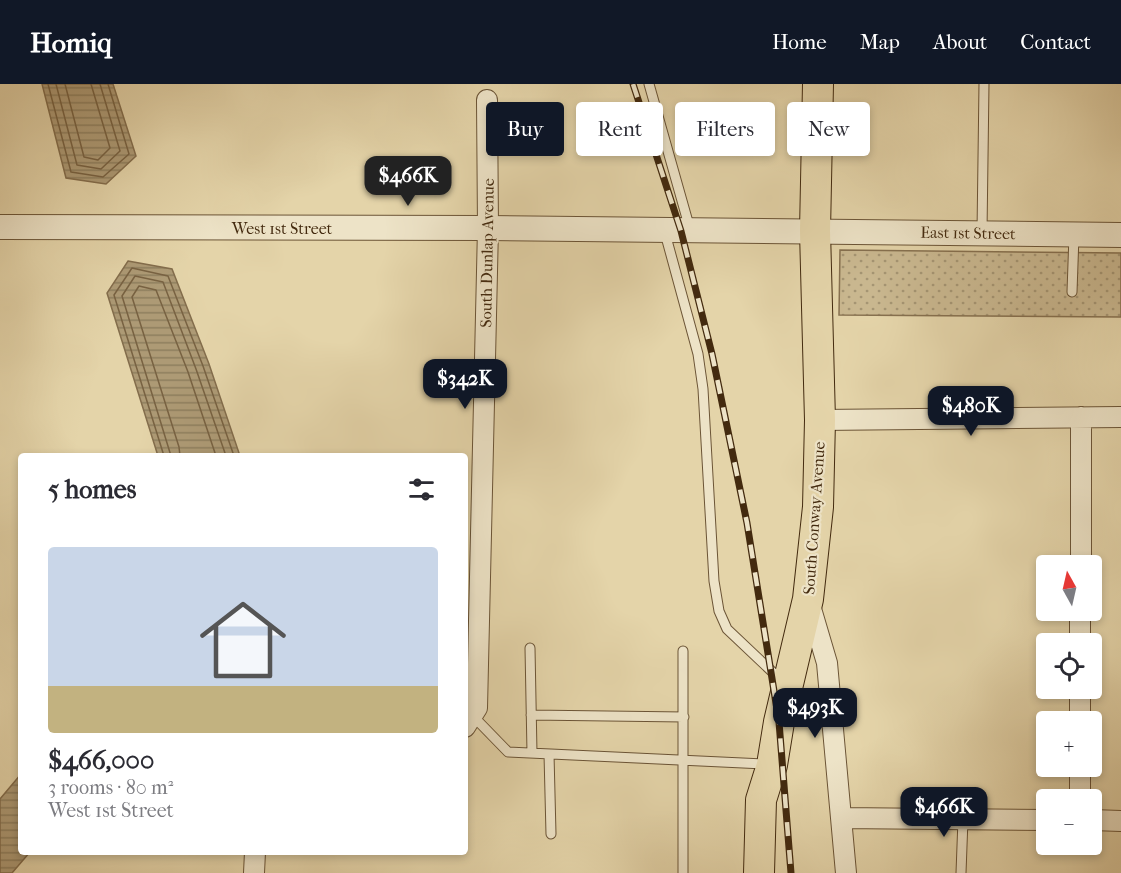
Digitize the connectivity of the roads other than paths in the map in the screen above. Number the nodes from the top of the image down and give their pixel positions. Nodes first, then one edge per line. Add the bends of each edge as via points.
1 (649, 84) edge
2 (818, 84) edge
3 (984, 84) edge
4 (487, 100) dead end
5 (0, 227) edge
6 (488, 228) junction
7 (664, 230) junction
8 (691, 231) junction
9 (815, 231) junction
10 (982, 233) junction
11 (1074, 235) junction
12 (1121, 235) edge
13 (1072, 292) dead end
14 (1081, 417) junction
15 (1121, 417) edge
16 (820, 420) junction
17 (1081, 555) edge
18 (808, 600) junction
19 (530, 648) dead end
20 (683, 651) dead end
21 (788, 687) junction
22 (531, 715) junction
23 (684, 717) junction
24 (469, 721) edge
25 (532, 753) junction
26 (549, 754) junction
27 (685, 760) junction
28 (772, 765) junction
29 (841, 818) junction
30 (963, 819) junction
31 (1036, 820) edge
32 (1102, 820) edge
33 (1121, 821) edge
34 (551, 834) dead end
35 (255, 855) edge
36 (254, 873) edge
37 (683, 873) edge
38 (759, 873) edge
39 (846, 873) edge
40 (961, 873) edge

1 - 8 lane
2 - 9 main road, South Conway Avenue
3 - 10 lane
4 - 6 street, South Dunlap Avenue
5 - 6 street, West 1st Street
6 - 7 street, West 1st Street
6 - 24 street, South Dunlap Avenue via 477,708
7 - 8 street, West 1st Street
7 - 21 lane via 698,354 703,389 718,611 726,628
8 - 9 street, West 1st Street
9 - 10 street, East 1st Street
9 - 16 main road, South Conway Avenue
10 - 11 street, East 1st Street
11 - 12 street, East 1st Street
11 - 13 lane
14 - 15 street
14 - 16 street
14 - 17 street
16 - 18 main road, South Conway Avenue via 818,507
18 - 21 main road, South Conway Avenue
18 - 29 street via 827,663
19 - 22 lane
20 - 23 lane
21 - 28 main road, South Conway Avenue
22 - 23 lane
22 - 25 lane
23 - 27 lane
24 - 25 lane via 508,752
25 - 26 lane
26 - 27 lane
26 - 34 lane
27 - 28 lane
27 - 37 lane
28 - 38 main road, South Conway Avenue via 762,800
29 - 30 street
29 - 39 street
30 - 31 street
30 - 40 lane
32 - 33 street
35 - 36 street

